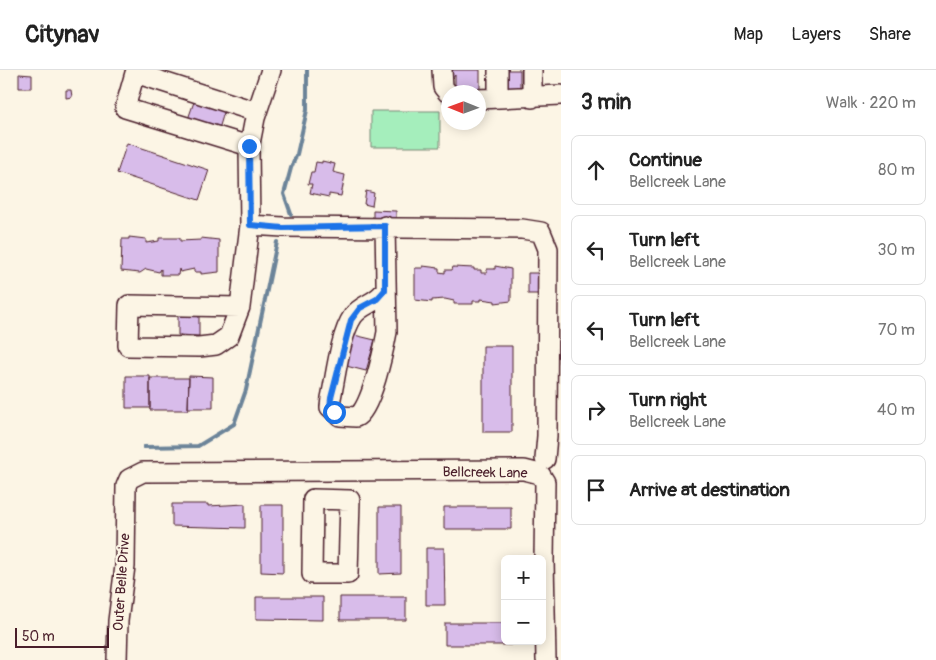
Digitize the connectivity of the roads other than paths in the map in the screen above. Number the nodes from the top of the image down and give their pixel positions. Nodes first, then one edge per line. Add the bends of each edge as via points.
1 (271, 70) edge
2 (442, 70) edge
3 (498, 70) edge
4 (532, 70) edge
5 (443, 85) edge
6 (561, 95) edge
7 (498, 98) junction
8 (532, 98) junction
9 (486, 99) edge
10 (257, 112) junction
11 (249, 146) junction
12 (250, 225) junction
13 (385, 226) junction
14 (385, 290) junction
15 (240, 307) junction
16 (554, 354) edge
17 (544, 459) dead end
18 (332, 471) junction
19 (132, 476) joint
20 (332, 500) dead end
21 (117, 660) edge
22 (546, 660) edge

1 - 10 street
2 - 5 street
3 - 7 street
4 - 8 street
6 - 8 street
7 - 8 street
7 - 9 street
10 - 11 street
10 - 11 street via 135,73 125,108
11 - 12 street
12 - 13 street via 283,228
12 - 15 street
13 - 14 street
13 - 16 street via 541,232 548,249
14 - 14 street via 377,299 360,308 351,320 331,398 330,407 340,416 356,417 367,406 387,332
15 - 15 street via 229,336 216,345 128,346 129,305
16 - 17 street
18 - 19 street, Bellcreek Lane via 143,472
18 - 20 street
18 - 22 street, Bellcreek Lane via 524,470 544,477
19 - 21 street, Outer Belle Drive via 126,486 126,566 118,621

